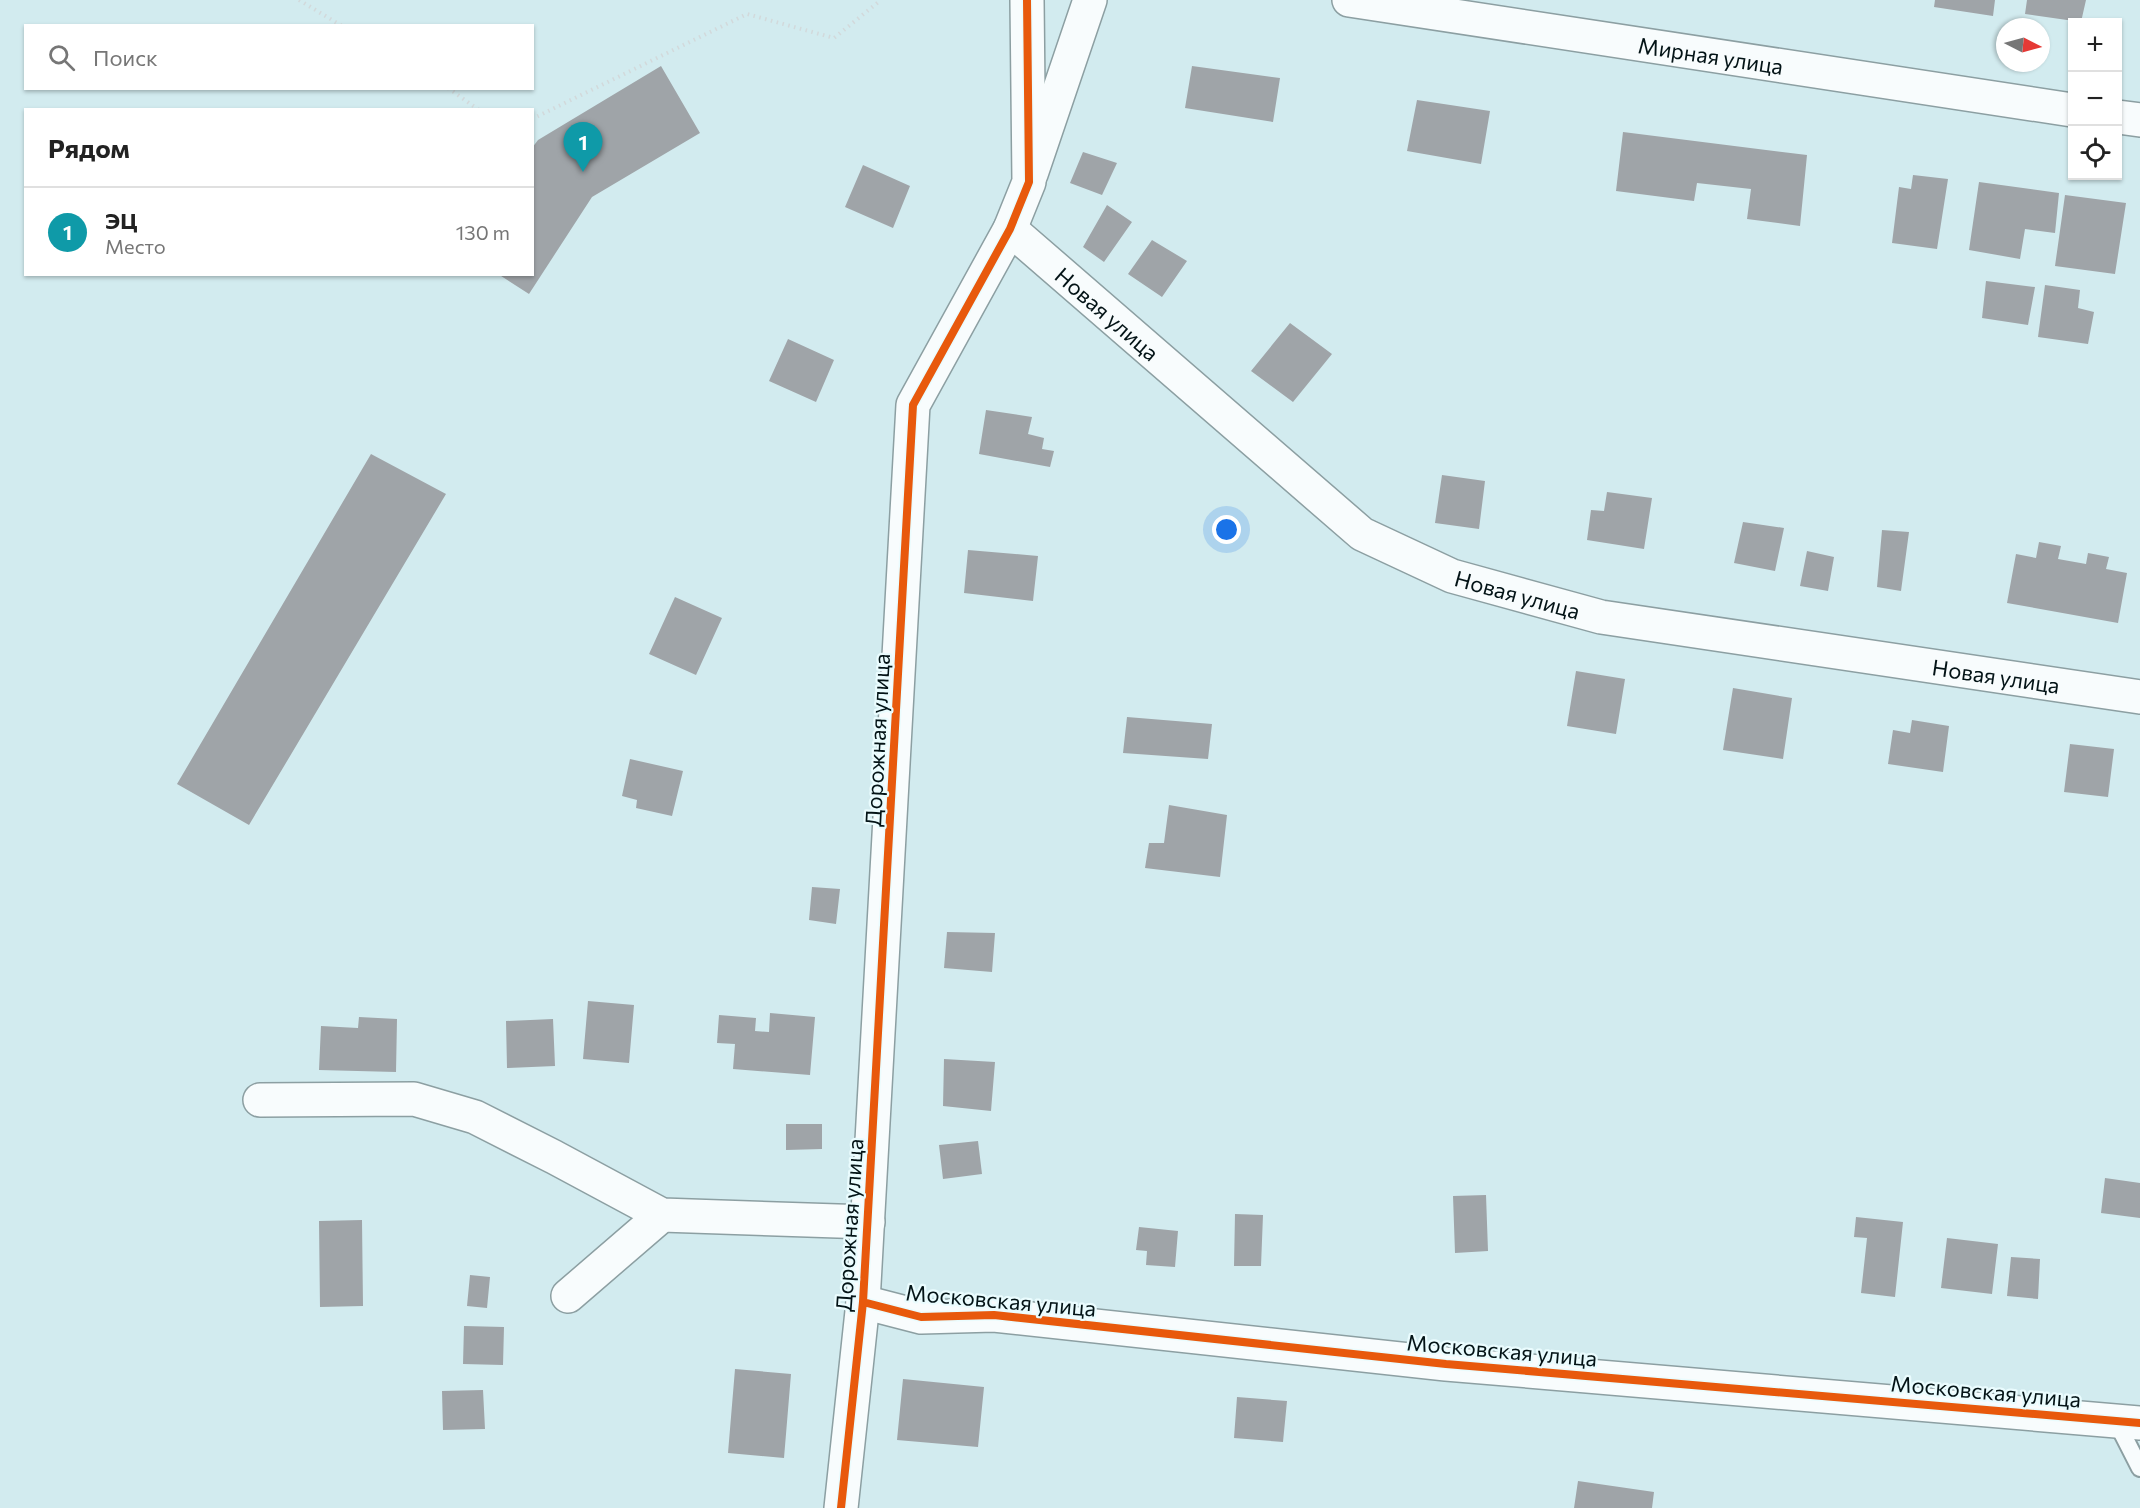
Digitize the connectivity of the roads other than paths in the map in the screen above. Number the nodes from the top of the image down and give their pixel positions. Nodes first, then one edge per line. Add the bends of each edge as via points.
1 (1027, 0) edge
2 (1090, 0) edge
3 (1349, 0) edge
4 (2068, 109) edge
5 (2122, 118) edge
6 (2140, 120) edge
7 (1029, 182) junction
8 (1010, 230) junction
9 (2140, 697) edge
10 (260, 1100) dead end
11 (663, 1215) junction
12 (868, 1222) junction
13 (568, 1296) dead end
14 (863, 1302) junction
15 (2128, 1422) edge
16 (2140, 1468) edge
17 (841, 1508) edge

1 - 7 street, Дорожная улица
2 - 7 street
3 - 4 street, Мирная улица
5 - 6 street
7 - 8 street, Дорожная улица
8 - 9 street, Новая улица via 1362,534 1452,576 1600,616
8 - 12 street, Дорожная улица via 913,405
10 - 11 street via 414,1099 475,1117
11 - 12 street
11 - 13 street
12 - 14 street, Дорожная улица
14 - 15 street, Московская улица via 921,1317 994,1315 1446,1364
14 - 17 street, Дорожная улица
15 - 16 lane

